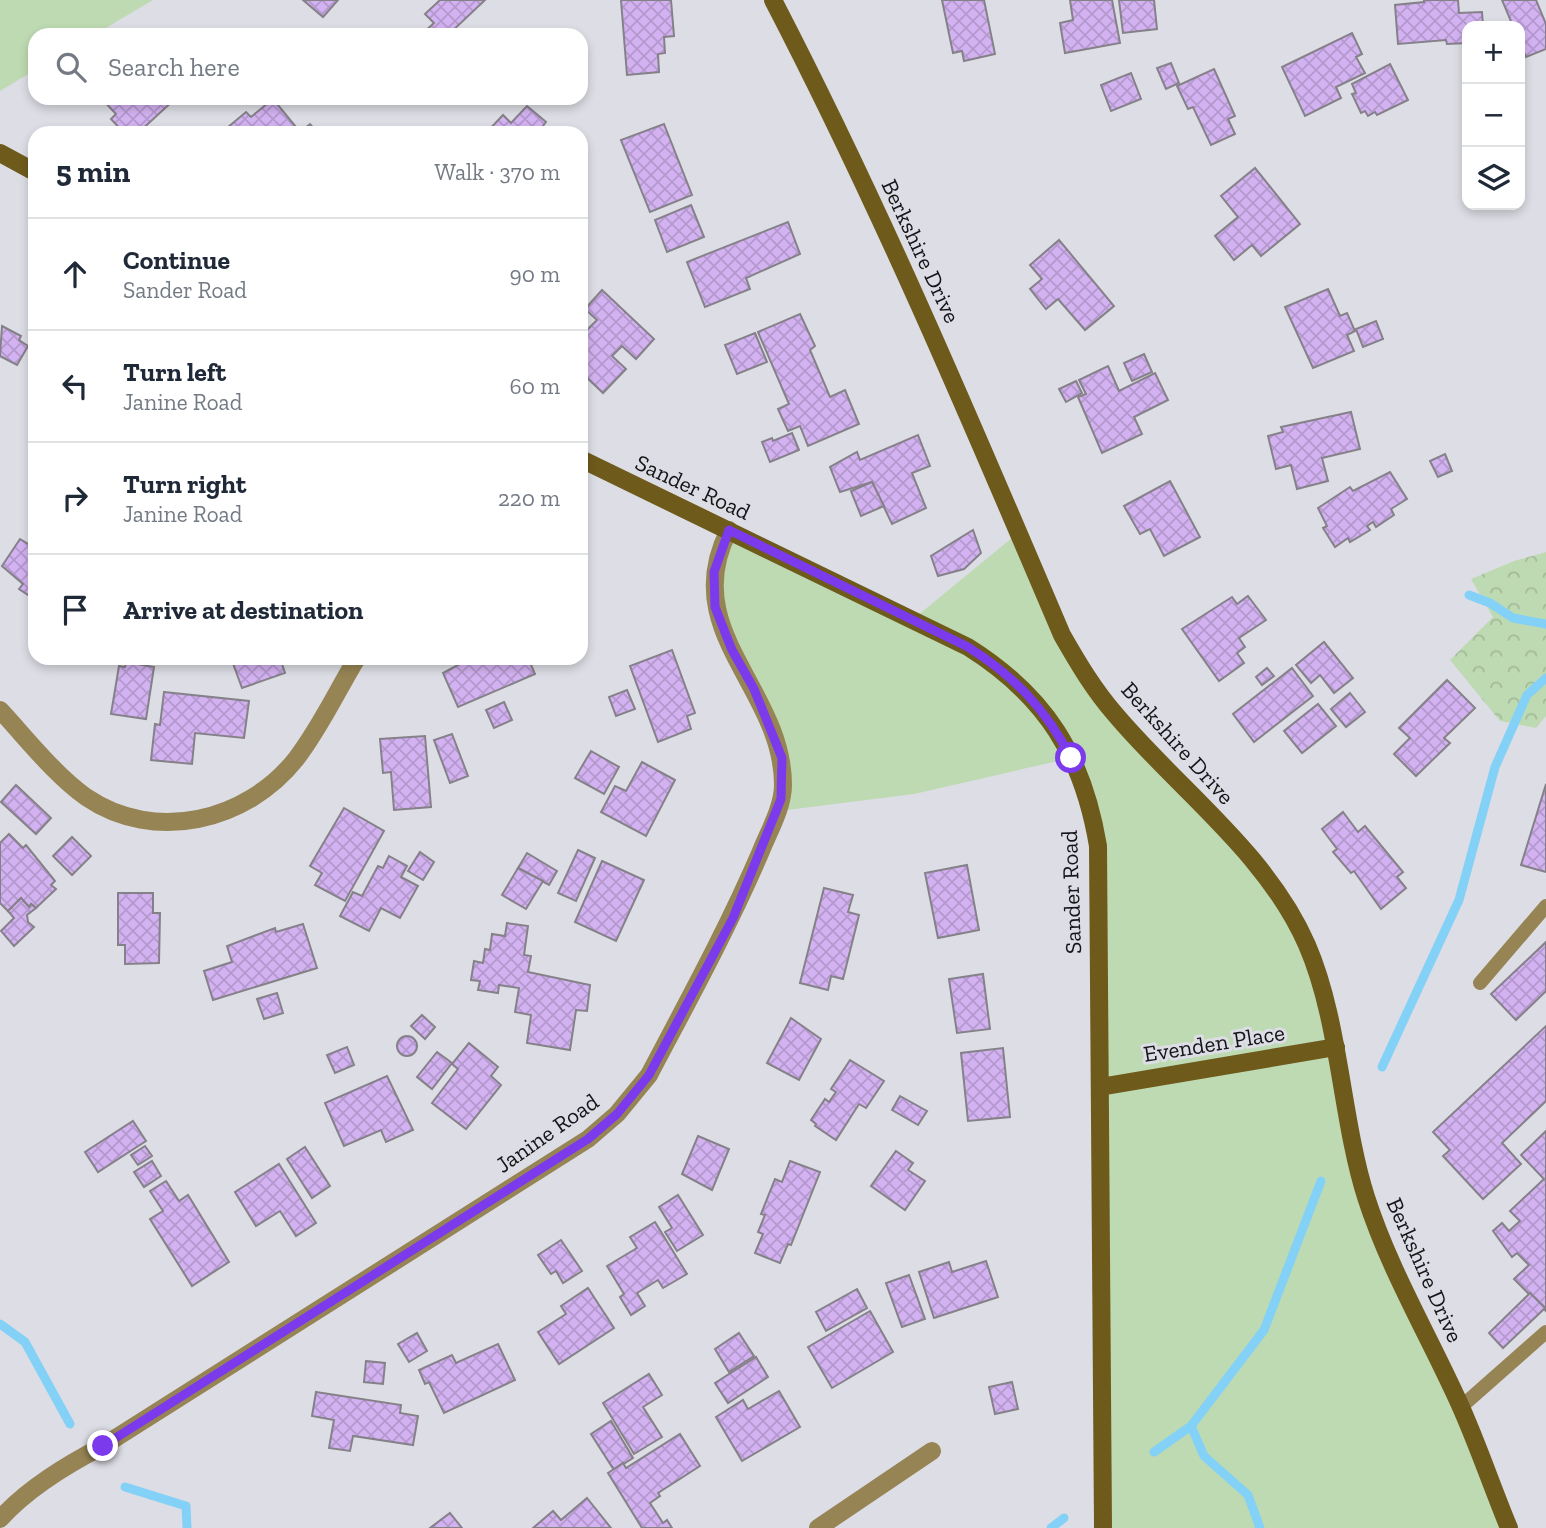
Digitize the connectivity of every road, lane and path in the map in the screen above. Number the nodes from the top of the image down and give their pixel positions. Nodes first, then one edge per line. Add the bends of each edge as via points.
1 (772, 0) edge
2 (0, 153) edge
3 (28, 168) edge
4 (588, 462) edge
5 (729, 530) junction
6 (353, 665) edge
7 (0, 710) edge
8 (1546, 906) edge
9 (1480, 983) dead end
10 (1336, 1048) junction
11 (1100, 1087) junction
12 (1546, 1332) edge
13 (1461, 1407) junction
14 (932, 1451) dead end
15 (0, 1519) edge
16 (818, 1528) edge
17 (1103, 1528) edge
18 (1509, 1528) edge

1 - 10 street, Berkshire Drive via 923,312 1062,635 1115,714 1263,872 1307,945
2 - 3 street
4 - 5 street, Sander Road
5 - 11 street, Sander Road via 968,647 1008,674 1046,714 1087,792 1098,846
5 - 15 street, Janine Road via 714,572 715,607 782,758 783,788 733,918 636,1093 588,1139 69,1465
6 - 7 street via 297,758 274,782 257,798 236,808 186,822 127,817 87,797
8 - 9 lane
10 - 11 street, Evenden Place
10 - 13 street, Berkshire Drive via 1366,1195 1383,1242
11 - 17 street, Sander Road
12 - 13 lane
13 - 18 street, Berkshire Drive
14 - 16 street

